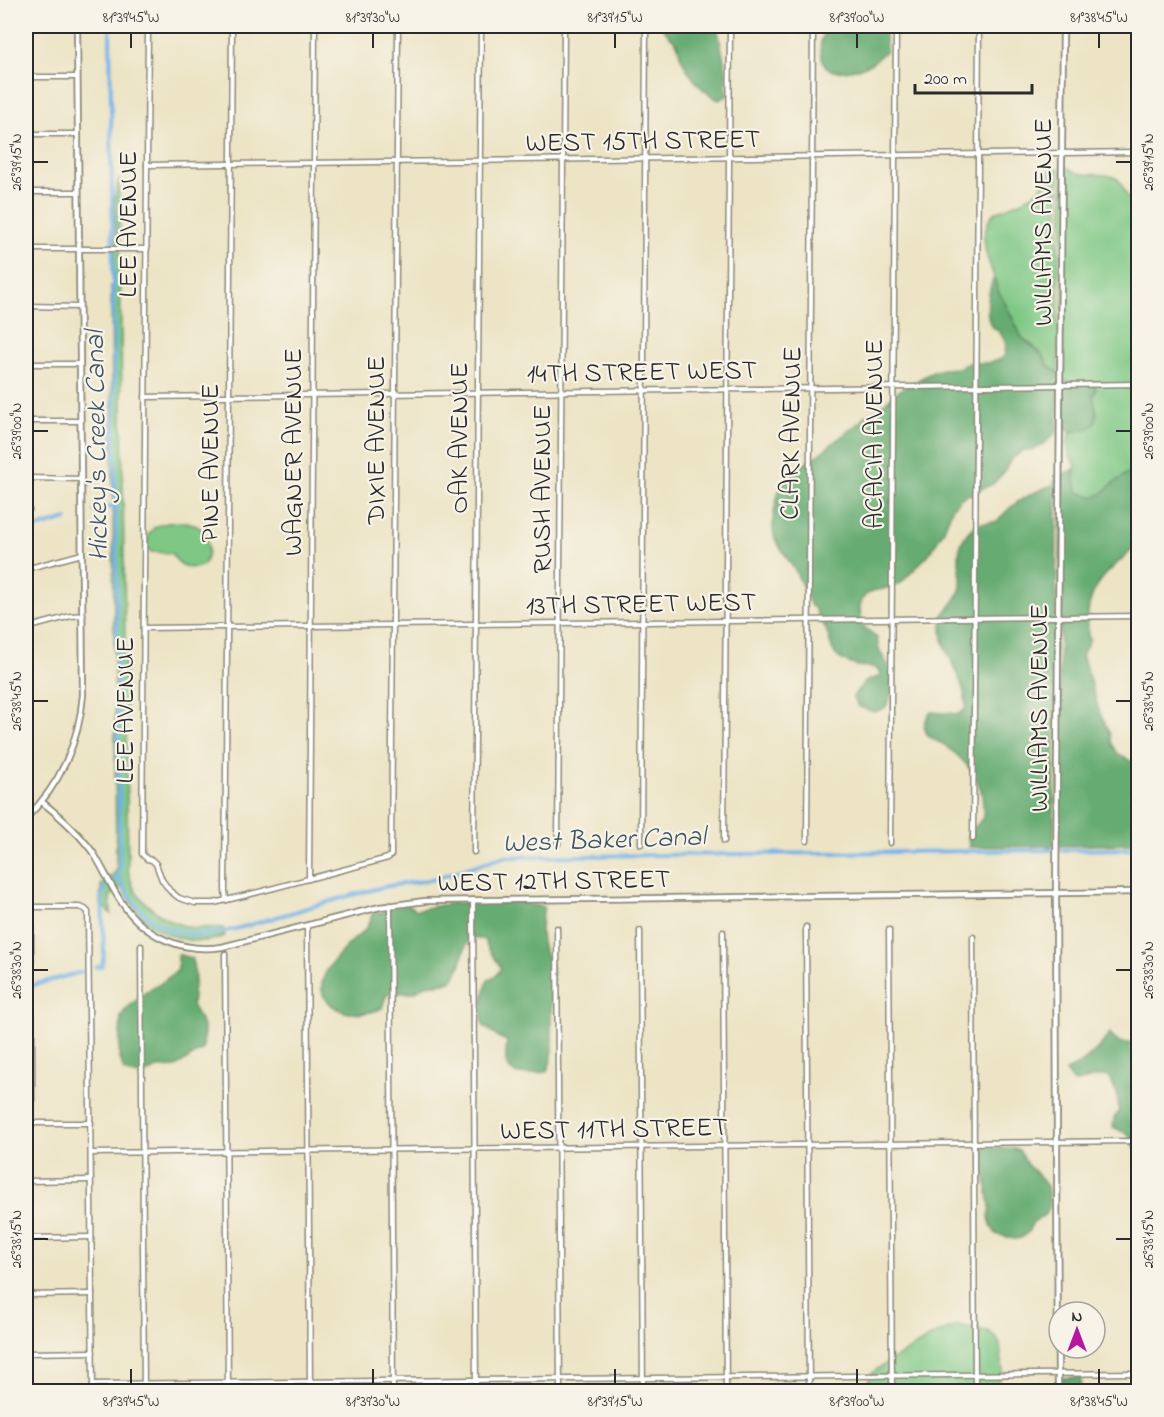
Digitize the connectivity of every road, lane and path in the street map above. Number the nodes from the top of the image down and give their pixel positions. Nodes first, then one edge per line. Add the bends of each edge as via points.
1 (77, 26) edge
2 (148, 26) edge
3 (231, 26) edge
4 (315, 26) edge
5 (398, 26) edge
6 (481, 26) edge
7 (564, 26) edge
8 (646, 26) edge
9 (730, 26) edge
10 (813, 26) edge
11 (896, 26) edge
12 (979, 26) edge
13 (1063, 26) edge
14 (26, 77) edge
15 (77, 77) junction
16 (26, 134) edge
17 (78, 135) junction
18 (1138, 152) edge
19 (1061, 154) junction
20 (979, 155) junction
21 (895, 156) junction
22 (812, 157) junction
23 (729, 158) junction
24 (646, 159) junction
25 (562, 160) junction
26 (480, 161) junction
27 (396, 162) junction
28 (314, 163) junction
29 (230, 164) junction
30 (147, 165) junction
31 (26, 192) edge
32 (78, 192) junction
33 (26, 249) edge
34 (79, 249) junction
35 (147, 249) junction
36 (26, 306) edge
37 (79, 307) junction
38 (26, 364) edge
39 (80, 364) junction
40 (1138, 384) edge
41 (1060, 385) junction
42 (893, 387) junction
43 (977, 387) junction
44 (810, 389) junction
45 (644, 390) junction
46 (727, 390) junction
47 (478, 392) junction
48 (561, 392) junction
49 (395, 393) junction
50 (312, 394) junction
51 (229, 396) junction
52 (145, 397) junction
53 (26, 421) edge
54 (81, 421) junction
55 (26, 478) edge
56 (81, 479) junction
57 (82, 554) junction
58 (26, 569) edge
59 (83, 615) junction
60 (1138, 616) edge
61 (1058, 617) junction
62 (975, 618) junction
63 (808, 620) junction
64 (892, 620) junction
65 (725, 621) junction
66 (642, 622) junction
67 (559, 623) junction
68 (476, 624) junction
69 (393, 625) junction
70 (310, 626) junction
71 (26, 628) edge
72 (144, 628) junction
73 (227, 628) junction
74 (42, 802) junction
75 (26, 818) edge
76 (973, 839) dead end
77 (724, 841) dead end
78 (807, 841) dead end
79 (890, 843) dead end
80 (558, 844) dead end
81 (641, 844) dead end
82 (474, 852) dead end
83 (309, 879) junction
84 (1138, 892) edge
85 (1056, 893) junction
86 (226, 900) junction
87 (474, 900) junction
88 (390, 905) junction
89 (28, 907) edge
90 (307, 925) junction
91 (806, 927) dead end
92 (557, 928) dead end
93 (889, 930) dead end
94 (640, 931) dead end
95 (723, 932) dead end
96 (973, 937) dead end
97 (141, 946) dead end
98 (225, 954) dead end
99 (31, 970) dead end
100 (32, 1016) dead end
101 (26, 1123) edge
102 (32, 1123) junction
103 (91, 1123) junction
104 (1138, 1142) edge
105 (1057, 1143) junction
106 (974, 1144) junction
107 (890, 1145) junction
108 (724, 1146) junction
109 (807, 1146) junction
110 (641, 1147) junction
111 (558, 1148) junction
112 (475, 1149) junction
113 (391, 1150) junction
114 (309, 1151) junction
115 (142, 1152) junction
116 (226, 1152) junction
117 (91, 1153) junction
118 (91, 1180) junction
119 (26, 1181) edge
120 (92, 1237) junction
121 (26, 1238) edge
122 (92, 1294) junction
123 (26, 1295) edge
124 (93, 1352) junction
125 (26, 1353) edge
126 (1138, 1373) edge
127 (1058, 1375) junction
128 (892, 1376) junction
129 (975, 1376) junction
130 (809, 1377) junction
131 (726, 1378) junction
132 (643, 1379) junction
133 (476, 1380) junction
134 (560, 1380) junction
135 (393, 1381) junction
136 (310, 1382) junction
137 (228, 1383) junction
138 (93, 1384) junction
139 (144, 1384) junction
140 (93, 1392) edge
141 (144, 1392) edge
142 (228, 1392) edge
143 (310, 1392) edge
144 (393, 1392) edge
145 (476, 1392) edge
146 (560, 1392) edge
147 (643, 1392) edge
148 (726, 1392) edge
149 (809, 1392) edge
150 (892, 1392) edge
151 (975, 1392) edge
152 (1059, 1392) edge

1 - 15 street
2 - 30 street, LEE AVENUE
3 - 29 street, PINE AVENUE
4 - 28 street, WAGNER AVENUE
5 - 27 street, DIXIE AVENUE
6 - 26 street, OAK AVENUE
7 - 25 street, RUSH AVENUE
8 - 24 street
9 - 23 street
10 - 22 street, CLARK AVENUE
11 - 21 street, ACACIA AVENUE
12 - 20 street
13 - 19 street, WILLIAMS AVENUE
14 - 15 street
15 - 17 street
16 - 17 street
17 - 32 street
18 - 19 street, WEST 15TH STREET
19 - 20 street, WEST 15TH STREET
19 - 41 street, WILLIAMS AVENUE
20 - 21 street, WEST 15TH STREET
20 - 43 street
21 - 22 street, WEST 15TH STREET
21 - 42 street, ACACIA AVENUE
22 - 23 street, WEST 15TH STREET
22 - 44 street, CLARK AVENUE
23 - 24 street, WEST 15TH STREET
23 - 46 street
24 - 25 street, WEST 15TH STREET
24 - 45 street
25 - 26 street, WEST 15TH STREET
25 - 48 street, RUSH AVENUE
26 - 27 street, WEST 15TH STREET
26 - 47 street, OAK AVENUE
27 - 28 street, WEST 15TH STREET
27 - 49 street, DIXIE AVENUE
28 - 29 street, WEST 15TH STREET
28 - 50 street, WAGNER AVENUE
29 - 30 street, WEST 15TH STREET
29 - 51 street, PINE AVENUE
30 - 35 street, LEE AVENUE
31 - 32 street
32 - 34 street
33 - 34 street
34 - 35 street
34 - 37 street
35 - 52 street, LEE AVENUE
36 - 37 street
37 - 39 street
38 - 39 street
39 - 54 street
40 - 41 street, 14TH STREET WEST
41 - 43 street, 14TH STREET WEST
41 - 61 street, WILLIAMS AVENUE
42 - 43 street, 14TH STREET WEST
42 - 44 street, 14TH STREET WEST
42 - 64 street, ACACIA AVENUE
43 - 62 street
44 - 46 street, 14TH STREET WEST
44 - 63 street, CLARK AVENUE
45 - 46 street, 14TH STREET WEST
45 - 48 street, 14TH STREET WEST
45 - 66 street
46 - 65 street
47 - 48 street, 14TH STREET WEST
47 - 49 street, 14TH STREET WEST
47 - 68 street, OAK AVENUE
48 - 67 street, RUSH AVENUE
49 - 50 street, 14TH STREET WEST
49 - 69 street, DIXIE AVENUE
50 - 51 street, 14TH STREET WEST
50 - 70 street, WAGNER AVENUE
51 - 52 street, 14TH STREET WEST
51 - 73 street, PINE AVENUE
52 - 72 street, LEE AVENUE
53 - 54 street
54 - 56 street
55 - 56 street
56 - 57 street
57 - 58 street
57 - 59 street
59 - 71 street
59 - 74 street via 80,721 68,758
60 - 61 street, 13TH STREET WEST
61 - 62 street, 13TH STREET WEST
61 - 85 street, WILLIAMS AVENUE
62 - 64 street, 13TH STREET WEST
62 - 76 street
63 - 64 street, 13TH STREET WEST
63 - 65 street, 13TH STREET WEST
63 - 78 street, CLARK AVENUE
64 - 79 street, ACACIA AVENUE
65 - 66 street, 13TH STREET WEST
65 - 77 street
66 - 67 street, 13TH STREET WEST
66 - 81 street
67 - 68 street, 13TH STREET WEST
67 - 80 street, RUSH AVENUE
68 - 69 street, 13TH STREET WEST
68 - 82 street, OAK AVENUE
69 - 70 street, 13TH STREET WEST
69 - 83 street, DIXIE AVENUE via 391,855
70 - 73 street, 13TH STREET WEST
70 - 83 street, WAGNER AVENUE
72 - 73 street, 13TH STREET WEST
72 - 86 street, LEE AVENUE via 142,854 156,864 165,886 179,898 195,903
73 - 86 street, PINE AVENUE
74 - 75 street
74 - 90 street, WEST 12TH STREET via 88,846 132,915 161,939 187,947 213,948
83 - 86 street
84 - 85 street, WEST 12TH STREET
85 - 87 street, WEST 12TH STREET
85 - 105 street, WILLIAMS AVENUE
87 - 88 street, WEST 12TH STREET
87 - 112 street
88 - 90 street, WEST 12TH STREET
88 - 113 street
89 - 99 street
89 - 103 street via 79,907 88,912
90 - 114 street
91 - 109 street
92 - 111 street
93 - 107 street
94 - 110 street
95 - 108 street
96 - 106 street
97 - 115 street
98 - 116 street
100 - 102 street
101 - 102 street
102 - 103 street
103 - 117 street
104 - 105 street, WEST 11TH STREET
105 - 106 street, WEST 11TH STREET
105 - 127 street, WILLIAMS AVENUE
106 - 107 street, WEST 11TH STREET
106 - 129 street
107 - 109 street, WEST 11TH STREET
107 - 128 street
108 - 109 street, WEST 11TH STREET
108 - 110 street, WEST 11TH STREET
108 - 131 street
109 - 130 street
110 - 111 street, WEST 11TH STREET
110 - 132 street
111 - 112 street, WEST 11TH STREET
111 - 134 street
112 - 113 street, WEST 11TH STREET
112 - 133 street
113 - 114 street, WEST 11TH STREET
113 - 135 street
114 - 116 street, WEST 11TH STREET
114 - 136 street
115 - 116 street, WEST 11TH STREET
115 - 117 street, WEST 11TH STREET
115 - 139 street
116 - 137 street
117 - 118 street
118 - 119 street
118 - 120 street
120 - 121 street
120 - 122 street
122 - 123 street
122 - 124 street
124 - 125 street
124 - 138 street
126 - 127 street
127 - 129 street
127 - 152 street, WILLIAMS AVENUE
128 - 129 street
128 - 130 street
128 - 150 street
129 - 151 street
130 - 131 street
130 - 149 street
131 - 132 street
131 - 148 street
132 - 134 street
132 - 147 street
133 - 134 street
133 - 135 street
133 - 145 street
134 - 146 street
135 - 136 street
135 - 144 street
136 - 137 street
136 - 143 street
137 - 139 street
137 - 142 street
138 - 139 street
138 - 140 street
139 - 141 street

